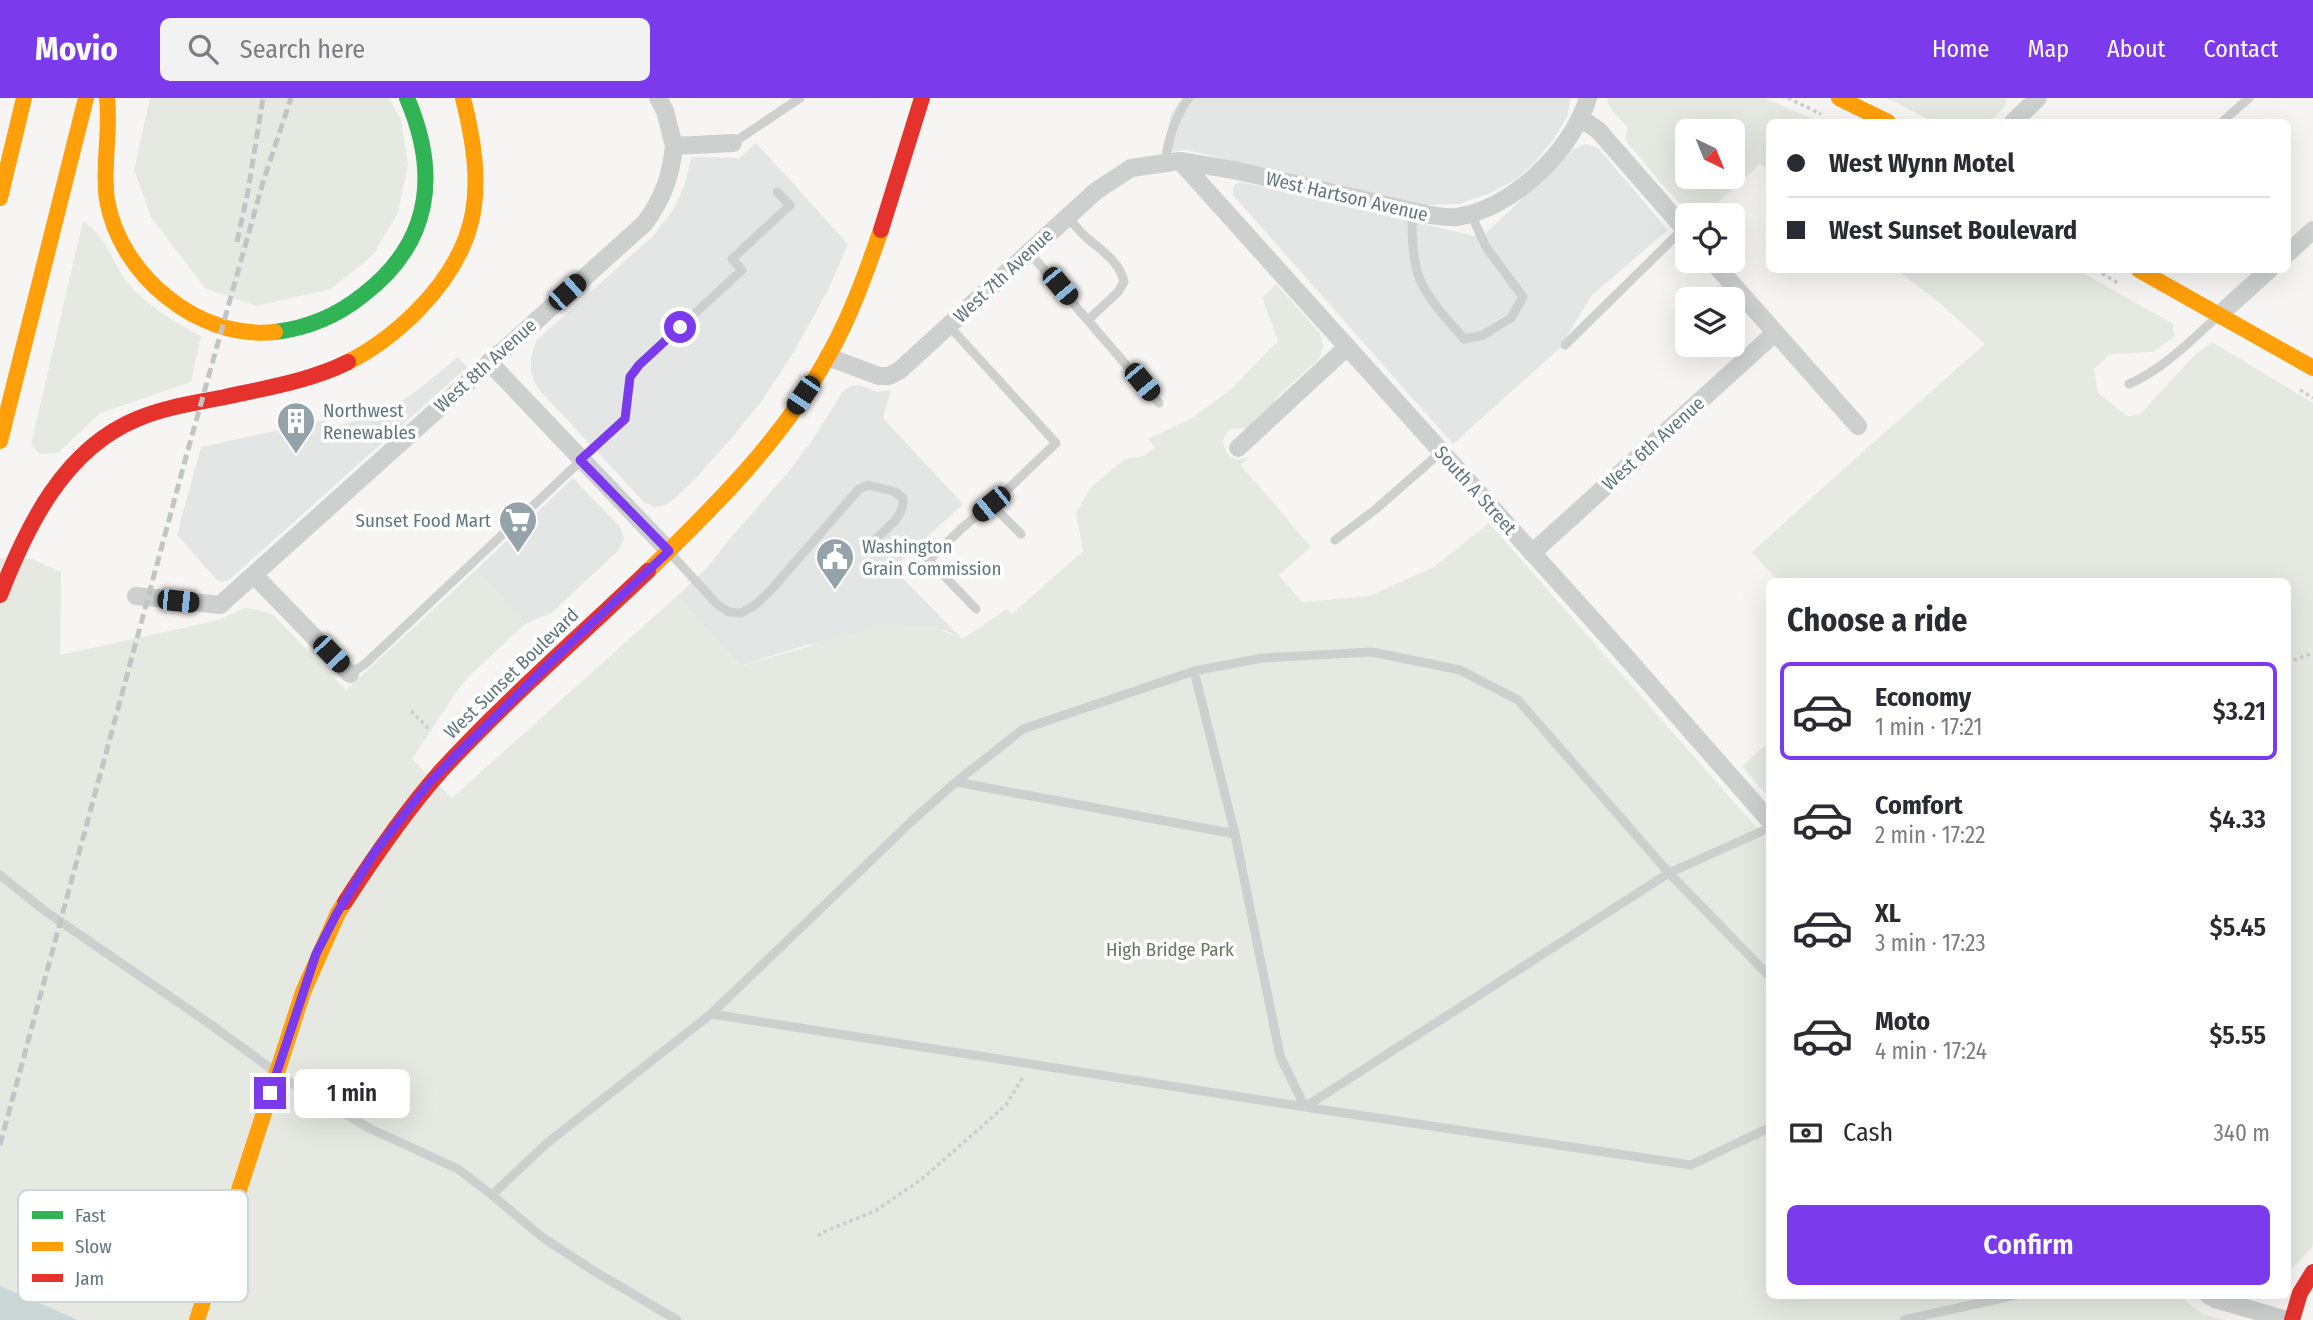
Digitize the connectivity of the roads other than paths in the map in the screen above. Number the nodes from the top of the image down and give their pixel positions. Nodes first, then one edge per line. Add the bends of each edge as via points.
1 (24, 98) edge
2 (86, 98) edge
3 (107, 98) edge
4 (407, 98) edge
5 (463, 98) edge
6 (658, 98) edge
7 (800, 98) edge
8 (922, 98) edge
9 (1189, 98) edge
10 (1588, 98) edge
11 (1839, 98) edge
12 (2249, 98) edge
13 (2032, 100) edge
14 (1580, 118) junction
15 (1882, 119) edge
16 (2016, 119) edge
17 (2225, 119) edge
18 (733, 144) joint
19 (674, 146) junction
20 (1172, 162) junction
21 (777, 192) dead end
22 (0, 198) edge
23 (1412, 211) junction
24 (1471, 214) junction
25 (1067, 216) junction
26 (1675, 218) edge
27 (2313, 230) edge
28 (1675, 240) edge
29 (2291, 250) edge
30 (1028, 251) junction
31 (1722, 273) edge
32 (2144, 273) edge
33 (2266, 273) edge
34 (2219, 315) junction
35 (1088, 320) junction
36 (949, 326) junction
37 (1775, 333) junction
38 (1565, 345) dead end
39 (1348, 347) junction
40 (828, 357) junction
41 (489, 362) junction
42 (2313, 368) edge
43 (2129, 384) dead end
44 (1159, 403) dead end
45 (1858, 426) dead end
46 (0, 441) edge
47 (1238, 448) dead end
48 (1441, 452) junction
49 (580, 460) junction
50 (991, 504) junction
51 (1021, 534) dead end
52 (1335, 540) dead end
53 (873, 541) dead end
54 (669, 551) junction
55 (1532, 553) junction
56 (254, 575) junction
57 (0, 595) edge
58 (136, 596) dead end
59 (976, 609) dead end
60 (1194, 671) junction
61 (351, 674) joint
62 (956, 782) junction
63 (1766, 817) edge
64 (1766, 829) edge
65 (1235, 834) junction
66 (1669, 873) junction
67 (0, 875) edge
68 (1766, 973) edge
69 (711, 1014) junction
70 (1305, 1107) junction
71 (1766, 1129) edge
72 (239, 1190) edge
73 (492, 1195) junction
74 (2313, 1272) edge
75 (1997, 1299) edge
76 (2215, 1299) edge
77 (203, 1302) edge
78 (197, 1320) edge
79 (677, 1320) edge
80 (1904, 1320) edge
81 (2287, 1320) edge
82 (2292, 1320) edge

1 - 22 main road
2 - 46 main road
3 - 4 main road via 106,189 113,224 125,247 146,277 186,313 224,329 251,333 306,328 338,314 387,276 402,257 416,234 425,183 422,141
5 - 57 main road via 476,162 471,222 449,275 405,324 351,361 315,376 152,413 97,442 70,467 41,506
6 - 19 street
7 - 18 lane
8 - 40 main road, West Sunset Boulevard via 877,244
9 - 20 lane via 1167,143
10 - 14 street, West Hartson Avenue
11 - 15 main road
12 - 17 lane
13 - 16 street
14 - 24 street, West Hartson Avenue via 1558,152 1524,184
14 - 26 street via 1598,130
18 - 19 street
19 - 41 street, West 8th Avenue via 665,189 645,223
20 - 23 street, West Hartson Avenue via 1234,170
20 - 25 street, West 7th Avenue via 1131,168
20 - 39 street, South A Street
21 - 49 lane via 790,205 732,259 742,270 639,365 630,377 625,419
23 - 24 street, West Hartson Avenue via 1454,217
23 - 24 lane via 1418,274 1464,339 1483,335 1511,318 1522,297 1486,247
25 - 30 street, West 7th Avenue
25 - 35 lane via 1122,271 1125,282
27 - 29 street
28 - 38 lane
30 - 35 lane
30 - 36 street, West 7th Avenue
31 - 37 street
32 - 34 main road
33 - 34 street
34 - 42 main road
34 - 43 lane via 2160,367
35 - 44 lane
36 - 40 street, West 7th Avenue via 889,376
36 - 50 lane via 1056,443
37 - 45 street
37 - 55 street, West 6th Avenue
39 - 47 street
39 - 48 street, South A Street
40 - 54 main road, West Sunset Boulevard via 749,467
41 - 49 street
41 - 56 street, West 8th Avenue
48 - 52 lane
48 - 55 street, South A Street
49 - 54 street
49 - 61 lane
50 - 51 lane
50 - 59 lane via 929,560
53 - 54 lane via 899,517 903,499 896,492 868,485 859,489 771,590 741,612 718,605
54 - 72 main road, West Sunset Boulevard via 428,784 375,852 316,954
55 - 63 street, South A Street
56 - 58 street, West 8th Avenue via 220,605
56 - 61 street
60 - 62 lane via 1023,729
60 - 65 lane
60 - 66 lane via 1262,658 1372,652 1460,670 1518,700
62 - 65 lane
62 - 69 lane
64 - 66 lane
65 - 70 lane via 1280,1056
66 - 68 lane
66 - 70 lane
67 - 73 lane via 288,1081 371,1129 458,1169
69 - 70 lane
69 - 73 lane via 546,1144
70 - 71 lane via 1691,1165
73 - 79 lane via 542,1237
74 - 82 main road
75 - 80 lane
76 - 81 street
77 - 78 main road, West Sunset Boulevard

